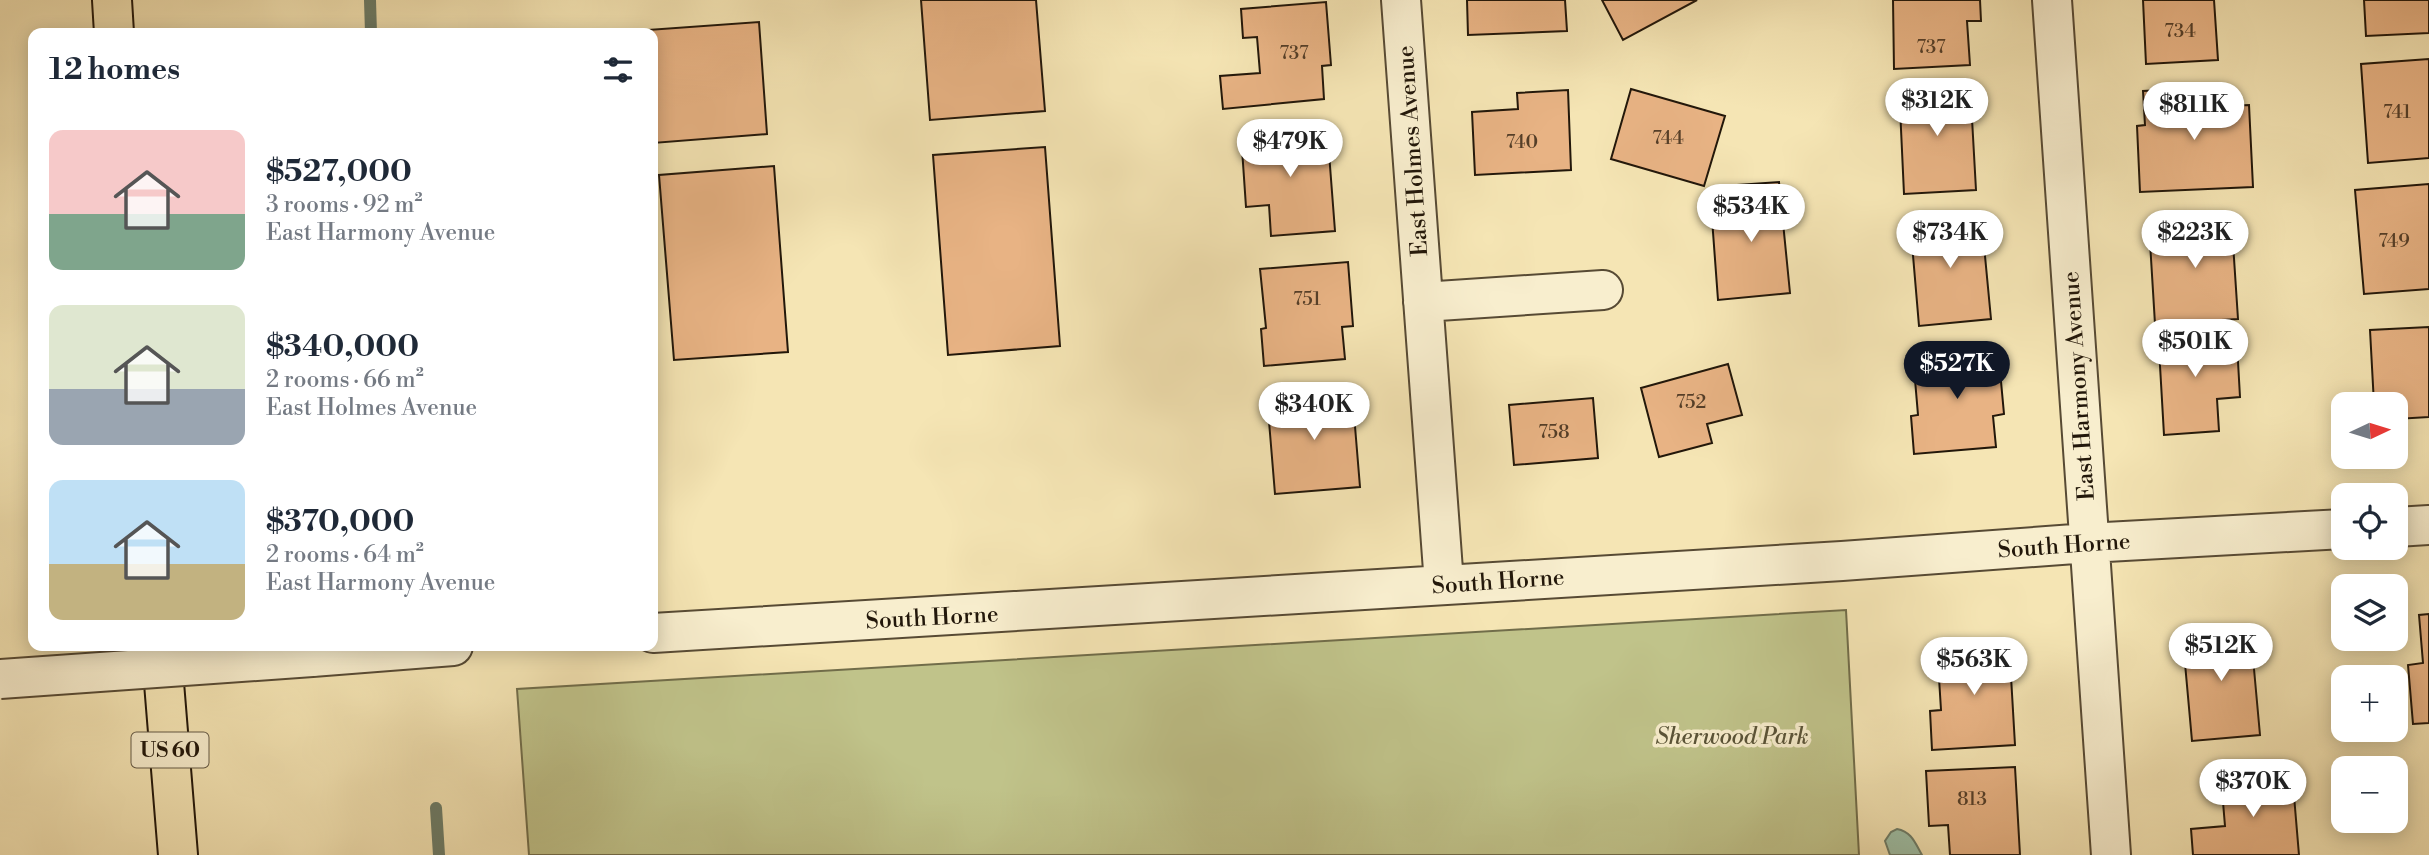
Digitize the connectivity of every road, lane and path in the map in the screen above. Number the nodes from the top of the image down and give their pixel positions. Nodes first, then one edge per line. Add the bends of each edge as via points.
1 (112, 0) edge
2 (126, 0) edge
3 (1401, 0) edge
4 (2052, 0) edge
5 (114, 28) edge
6 (127, 28) edge
7 (1603, 289) dead end
8 (1423, 302) junction
9 (2429, 525) edge
10 (2408, 526) edge
11 (2331, 530) edge
12 (2088, 543) junction
13 (1444, 584) junction
14 (658, 633) edge
15 (162, 651) edge
16 (389, 651) edge
17 (0, 679) edge
18 (178, 855) edge
19 (2111, 855) edge

1 - 5 highway
2 - 6 highway
3 - 8 street, East Holmes Avenue
4 - 12 street, East Harmony Avenue
7 - 8 street
8 - 13 street, East Holmes Avenue
9 - 10 street
11 - 12 street, South Horne
12 - 13 street, South Horne
12 - 19 street, East Harmony Avenue
13 - 14 street, South Horne
15 - 18 highway, US 60
16 - 17 street, bridge

